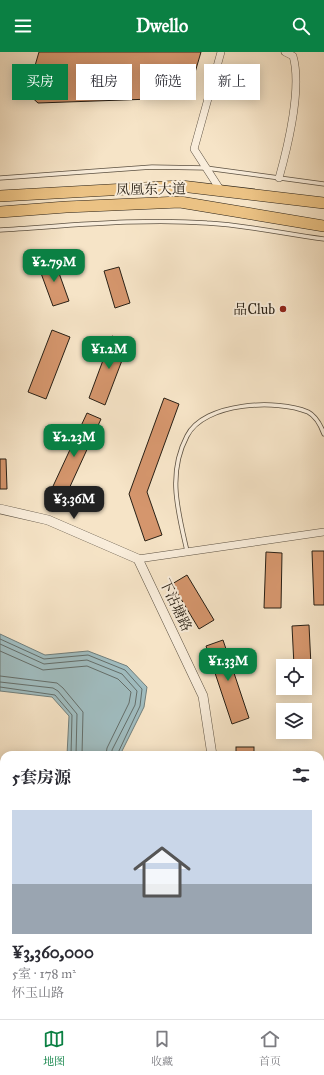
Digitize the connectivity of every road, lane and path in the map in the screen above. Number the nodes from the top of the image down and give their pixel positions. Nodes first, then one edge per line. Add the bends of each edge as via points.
1 (221, 52) edge
2 (285, 52) edge
3 (206, 168) junction
4 (0, 178) edge
5 (279, 178) junction
6 (324, 184) edge
7 (221, 191) junction
8 (0, 196) edge
9 (324, 203) edge
10 (0, 212) edge
11 (324, 226) edge
12 (0, 230) edge
13 (324, 239) edge
14 (324, 434) edge
15 (0, 509) edge
16 (324, 532) edge
17 (187, 551) junction
18 (138, 559) junction
19 (211, 751) edge

1 - 3 street via 194,149
2 - 5 street via 293,56 295,64 294,100
3 - 4 lane via 152,167
3 - 5 lane
3 - 7 street
5 - 6 lane
7 - 8 main road, 凤凰东大道 via 181,186
7 - 9 main road, 凤凰东大道
10 - 11 main road, 凤凰东大道 via 180,202
12 - 13 lane via 172,222 253,227
14 - 17 lane via 320,424 309,413 285,407 252,405 222,411 201,420 188,434 178,458 175,482
15 - 18 street via 48,520
16 - 17 street
17 - 18 street
18 - 19 street, 下沽塘路 via 203,696

